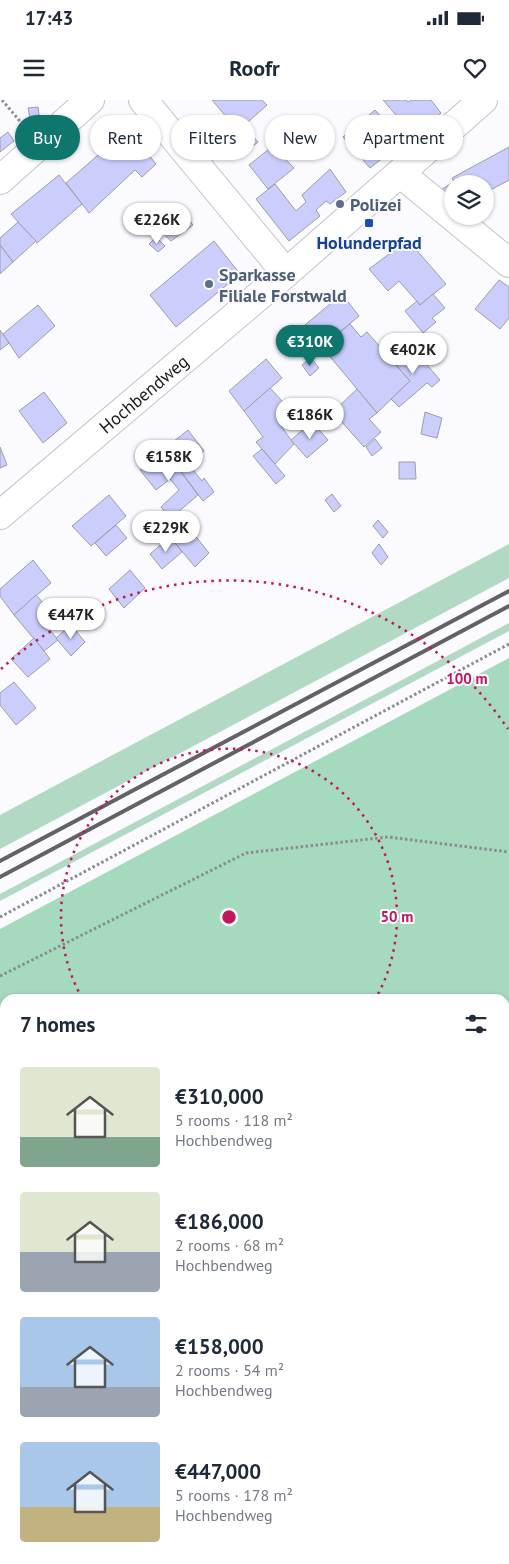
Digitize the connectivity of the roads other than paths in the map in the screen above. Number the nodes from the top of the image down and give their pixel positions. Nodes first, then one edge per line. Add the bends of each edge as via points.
1 (90, 100) edge
2 (143, 100) edge
3 (483, 100) edge
4 (401, 174) junction
5 (0, 180) edge
6 (509, 263) edge
7 (286, 273) junction
8 (0, 515) edge

1 - 5 street
2 - 7 street
3 - 4 street, Hochbendweg
4 - 6 street
4 - 7 street, Hochbendweg
7 - 8 street, Hochbendweg

